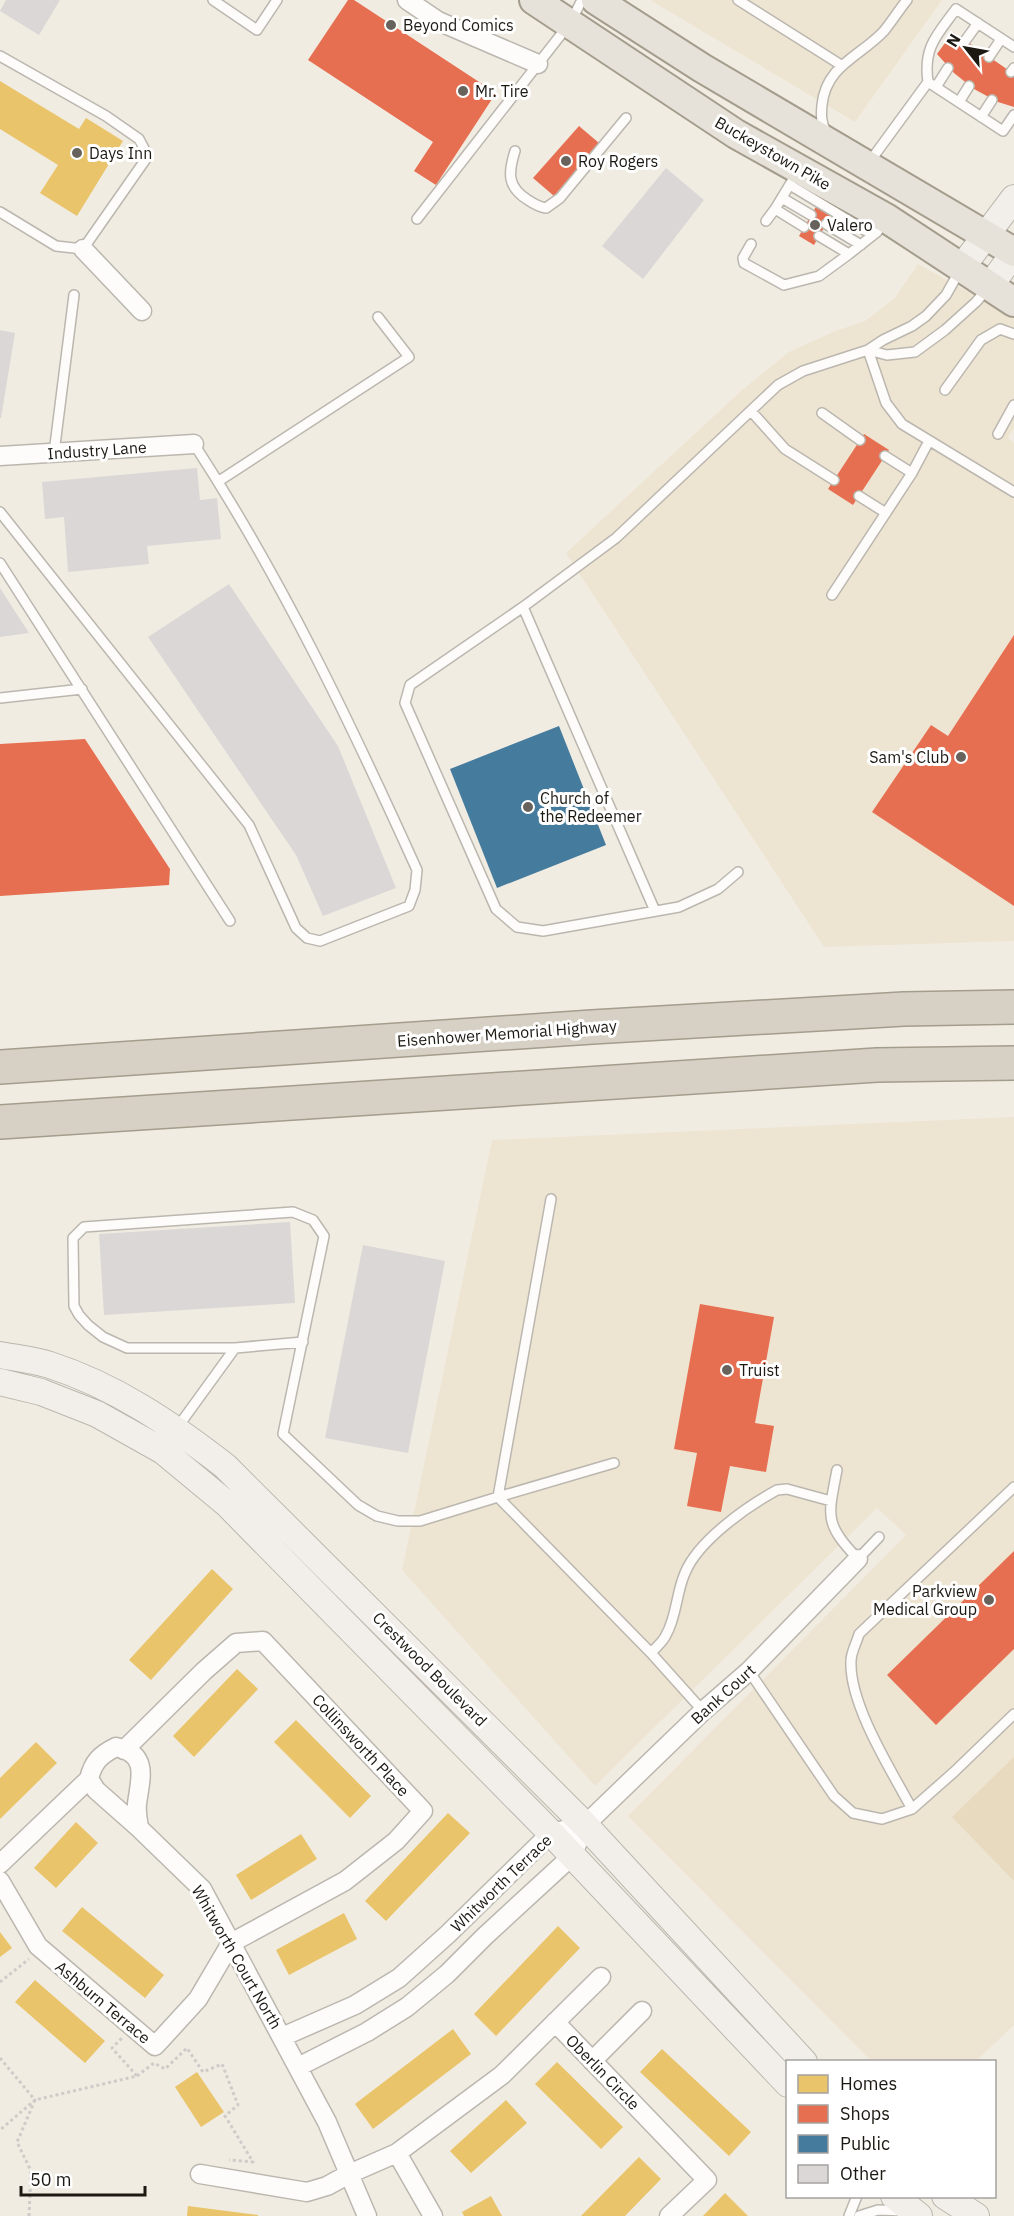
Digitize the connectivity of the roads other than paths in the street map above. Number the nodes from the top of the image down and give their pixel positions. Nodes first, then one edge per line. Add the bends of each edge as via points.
1 (213, 0) edge
2 (277, 0) edge
3 (407, 0) edge
4 (534, 0) edge
5 (596, 0) edge
6 (738, 0) edge
7 (907, 0) edge
8 (963, 0) edge
9 (956, 9) junction
10 (576, 12) edge
11 (978, 23) junction
12 (1001, 39) junction
13 (965, 41) dead end
14 (1014, 47) edge
15 (0, 56) edge
16 (989, 57) dead end
17 (538, 64) junction
18 (841, 65) junction
19 (948, 68) dead end
20 (932, 84) junction
21 (969, 86) dead end
22 (992, 100) dead end
23 (958, 102) junction
24 (1014, 115) edge
25 (981, 117) junction
26 (626, 118) dead end
27 (832, 145) junction
28 (515, 151) dead end
29 (867, 165) junction
30 (795, 177) junction
31 (782, 198) junction
32 (1014, 198) edge
33 (775, 209) junction
34 (0, 212) edge
35 (811, 215) dead end
36 (417, 219) dead end
37 (766, 221) dead end
38 (826, 224) dead end
39 (804, 227) dead end
40 (880, 227) junction
41 (986, 234) junction
42 (819, 236) dead end
43 (751, 244) dead end
44 (861, 245) junction
45 (83, 249) junction
46 (1014, 252) edge
47 (849, 254) junction
48 (962, 267) junction
49 (990, 286) junction
50 (74, 294) dead end
51 (1014, 302) edge
52 (142, 311) dead end
53 (378, 317) dead end
54 (1014, 334) edge
55 (868, 351) junction
56 (945, 390) dead end
57 (1014, 405) edge
58 (751, 411) junction
59 (822, 413) dead end
60 (998, 434) dead end
61 (861, 440) dead end
62 (929, 441) junction
63 (194, 444) joint
64 (54, 453) junction
65 (0, 456) edge
66 (885, 456) dead end
67 (912, 473) junction
68 (834, 480) dead end
69 (219, 482) junction
70 (1014, 492) edge
71 (859, 496) dead end
72 (0, 512) edge
73 (886, 513) junction
74 (0, 562) edge
75 (832, 594) dead end
76 (523, 607) junction
77 (82, 689) junction
78 (0, 698) edge
79 (738, 872) dead end
80 (655, 911) junction
81 (230, 921) dead end
82 (1014, 1007) edge
83 (1014, 1063) edge
84 (0, 1067) edge
85 (0, 1122) edge
86 (550, 1199) dead end
87 (303, 1342) junction
88 (235, 1348) junction
89 (0, 1355) edge
90 (0, 1382) edge
91 (170, 1440) junction
92 (614, 1463) dead end
93 (837, 1470) dead end
94 (1014, 1487) edge
95 (498, 1497) junction
96 (831, 1501) junction
97 (879, 1537) dead end
98 (858, 1558) junction
99 (651, 1653) junction
100 (749, 1671) junction
101 (703, 1711) junction
102 (1014, 1714) edge
103 (124, 1750) junction
104 (89, 1779) junction
105 (912, 1809) junction
106 (585, 1825) junction
107 (139, 1828) junction
108 (551, 1833) junction
109 (572, 1856) junction
110 (0, 1864) edge
111 (0, 1881) edge
112 (231, 1943) junction
113 (601, 1977) dead end
114 (642, 2011) dead end
115 (555, 2022) junction
116 (282, 2037) junction
117 (803, 2060) edge
118 (592, 2061) junction
119 (298, 2067) junction
120 (786, 2083) edge
121 (397, 2153) junction
122 (200, 2174) dead end
123 (350, 2174) junction
124 (856, 2198) edge
125 (897, 2198) edge
126 (948, 2198) edge
127 (919, 2215) edge
128 (367, 2216) edge
129 (433, 2216) edge
130 (669, 2216) edge
131 (849, 2216) edge
132 (860, 2216) edge
133 (976, 2216) edge

1 - 2 lane via 257,30
3 - 17 street via 438,21
4 - 10 main road, Buckeystown Pike
5 - 27 main road
6 - 18 lane
7 - 18 lane via 883,32
8 - 9 lane
9 - 11 lane
9 - 20 lane via 928,51 926,65
10 - 17 lane
10 - 30 main road, Buckeystown Pike
11 - 12 lane
11 - 13 lane
12 - 14 lane
12 - 16 lane
15 - 45 lane via 106,116 139,139 148,156
17 - 36 lane
18 - 27 lane via 831,76 823,99 821,122
19 - 20 lane
20 - 23 lane
20 - 29 lane
21 - 23 lane
22 - 25 lane
23 - 25 lane
24 - 25 lane via 1003,131
26 - 28 lane via 560,198 546,208 526,199 513,186 510,166
27 - 29 main road
29 - 41 main road
30 - 31 lane
30 - 40 main road, Buckeystown Pike
31 - 33 lane
31 - 35 lane
32 - 41 main road
33 - 37 lane
33 - 39 lane
34 - 45 lane via 57,246
38 - 44 lane
40 - 44 lane
40 - 48 main road, Buckeystown Pike
41 - 46 main road
41 - 48 main road
42 - 47 lane
43 - 47 lane via 744,263 784,285 819,276
44 - 47 lane
45 - 52 street
46 - 49 main road
48 - 49 main road, Buckeystown Pike
48 - 55 lane via 946,295 926,316
49 - 51 main road, Buckeystown Pike
49 - 55 lane via 945,330 915,352 887,355
50 - 64 lane
53 - 69 lane via 409,357
54 - 56 lane via 1000,329 981,340
55 - 58 lane via 803,371 778,385
55 - 62 lane via 886,403 902,424
57 - 60 lane
58 - 68 lane via 785,449
58 - 76 lane via 616,538
59 - 61 lane
62 - 67 lane
62 - 70 lane
63 - 64 street, Industry Lane
63 - 69 lane
64 - 65 street, Industry Lane
66 - 67 lane
67 - 73 lane
69 - 72 lane via 287,600 417,870 416,890 409,906 320,941 308,938 296,928 249,825
71 - 73 lane
73 - 75 lane
74 - 77 lane
76 - 80 lane
76 - 80 lane via 410,685 405,703 496,909 518,927 543,931
77 - 78 lane
77 - 81 lane
79 - 80 lane via 718,889 679,907
82 - 84 highway, Eisenhower Memorial Highway via 904,1009 603,1026
83 - 85 highway via 876,1065
86 - 95 lane
87 - 88 lane
87 - 88 lane via 324,1236 313,1220 293,1212 84,1227 73,1238 74,1306 79,1316 103,1337 127,1348
87 - 95 lane via 283,1434 358,1505 377,1516 420,1521
88 - 91 lane
89 - 91 main road, Crestwood Boulevard via 49,1365 119,1394
90 - 91 main road, Crestwood Boulevard via 41,1392
91 - 106 main road, Crestwood Boulevard via 225,1466
91 - 108 main road, Crestwood Boulevard via 226,1504
92 - 95 lane
93 - 96 lane
94 - 105 lane via 859,1634 850,1659 863,1715
95 - 99 lane
96 - 98 lane via 834,1529
96 - 99 lane via 777,1490 708,1539 685,1573 666,1637
97 - 98 lane
98 - 100 street, Bank Court
99 - 101 lane
100 - 101 street, Bank Court
100 - 105 lane via 834,1797 853,1813 882,1819
101 - 106 street, Bank Court
102 - 105 lane
103 - 104 street via 116,1748 101,1755 92,1766
103 - 107 street via 136,1757 140,1766 136,1807
103 - 112 street, Collinsworth Place via 236,1643 263,1641 423,1811 396,1841 345,1881
104 - 107 street, Whitworth Court North
104 - 110 street
106 - 108 street, Whitworth Terrace
106 - 109 street, Whitworth Terrace
106 - 117 main road, Crestwood Boulevard
107 - 112 street, Whitworth Court North via 202,1889
108 - 109 main road, Crestwood Boulevard
108 - 116 street, Whitworth Terrace via 399,1978 355,2004
109 - 119 street, Whitworth Terrace via 407,2007
109 - 120 main road, Crestwood Boulevard
111 - 112 street, Ashburn Terrace via 38,1946 155,2046 198,1999
112 - 116 street, Whitworth Court North
113 - 115 street
114 - 118 street
115 - 118 street, Oberlin Circle
115 - 121 street, Oberlin Circle via 502,2075
116 - 119 street, Whitworth Court North
118 - 130 street, Oberlin Circle via 707,2180
119 - 123 street, Whitworth Court North
121 - 123 street, Oberlin Circle
121 - 129 street
122 - 123 street, Oberlin Circle via 307,2192
123 - 128 street, Whitworth Court North
124 - 131 lane
125 - 127 main road
126 - 133 main road
127 - 132 lane via 879,2210

